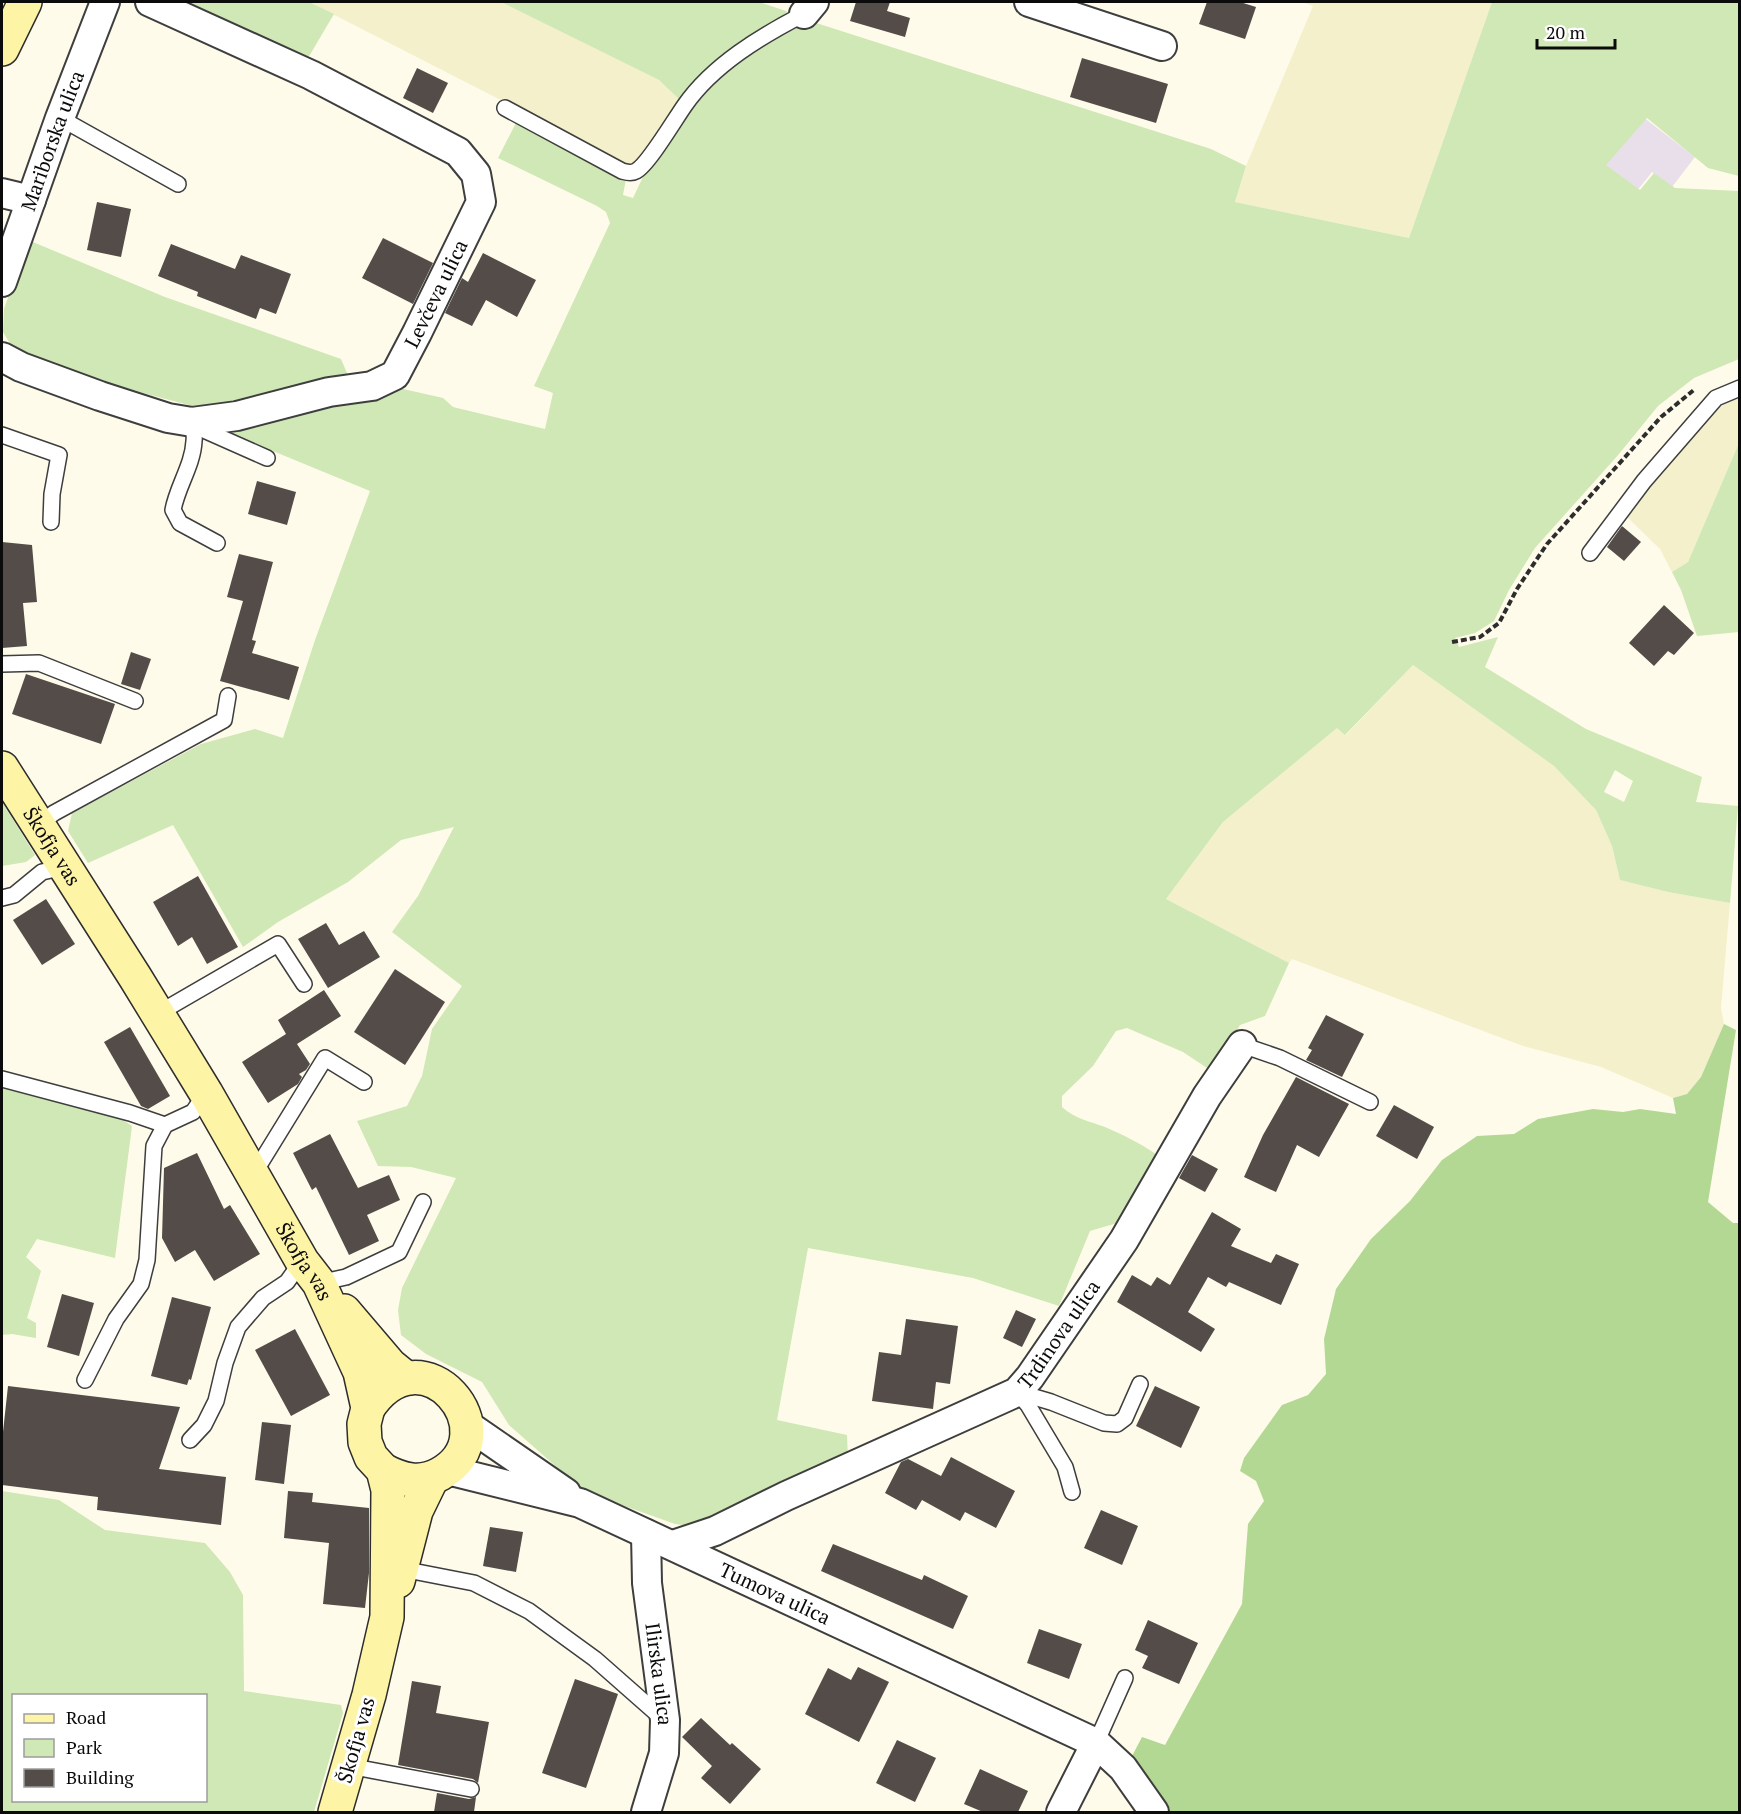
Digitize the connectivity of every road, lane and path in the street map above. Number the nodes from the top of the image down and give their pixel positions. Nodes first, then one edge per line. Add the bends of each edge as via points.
1 (25, 2) edge
2 (105, 2) edge
3 (150, 2) edge
4 (1029, 2) edge
5 (809, 8) edge
6 (1162, 46) dead end
7 (2, 49) edge
8 (505, 108) dead end
9 (60, 118) junction
10 (178, 184) dead end
11 (2, 193) edge
12 (31, 200) junction
13 (2, 282) edge
14 (2, 357) edge
15 (1697, 388) dead end
16 (1740, 388) edge
17 (192, 422) junction
18 (2, 435) edge
19 (267, 458) dead end
20 (51, 522) dead end
21 (217, 543) dead end
22 (1590, 553) dead end
23 (1452, 642) dead end
24 (2, 664) edge
25 (228, 696) dead end
26 (135, 700) dead end
27 (2, 768) edge
28 (38, 825) junction
29 (64, 867) junction
30 (2, 898) edge
31 (304, 984) dead end
32 (157, 1014) junction
33 (1242, 1045) joint
34 (2, 1079) edge
35 (364, 1082) dead end
36 (206, 1094) junction
37 (1370, 1102) dead end
38 (165, 1125) junction
39 (253, 1175) junction
40 (423, 1202) dead end
41 (311, 1272) junction
42 (406, 1378) junction
43 (85, 1380) dead end
44 (1140, 1384) dead end
45 (1017, 1392) junction
46 (368, 1408) junction
47 (466, 1424) junction
48 (190, 1440) dead end
49 (383, 1470) junction
50 (440, 1474) junction
51 (1072, 1492) dead end
52 (580, 1503) junction
53 (646, 1534) junction
54 (673, 1545) junction
55 (402, 1569) junction
56 (387, 1617) junction
57 (1125, 1678) dead end
58 (665, 1720) junction
59 (1096, 1743) junction
60 (349, 1766) junction
61 (471, 1789) dead end
62 (335, 1812) edge
63 (646, 1812) edge
64 (1061, 1812) edge
65 (1154, 1812) edge

1 - 7 main road
2 - 9 street, Mariborska ulica
3 - 17 street, Levčeva ulica via 311,75 458,152 476,174 480,189 481,202 395,375 372,386
4 - 6 street
5 - 8 lane via 718,69 687,102 636,171 622,171
9 - 10 lane
9 - 12 street, Mariborska ulica
11 - 12 street
12 - 13 street, Mariborska ulica
14 - 17 street, Levčeva ulica via 100,396
15 - 23 path via 1661,417 1547,544 1499,623 1480,637
16 - 22 lane via 1716,398 1644,481
17 - 19 lane
17 - 21 lane via 194,441 173,510 180,523
18 - 20 lane via 59,455
24 - 26 lane via 39,663
25 - 28 lane via 224,720
27 - 28 main road, Škofja vas
28 - 29 main road, Škofja vas
29 - 30 lane via 42,872 14,895
29 - 32 main road, Škofja vas
31 - 32 lane via 278,944
32 - 36 main road, Škofja vas
33 - 37 lane via 1280,1058
33 - 45 street, Trdinova ulica via 1207,1096 1124,1239
34 - 38 lane
35 - 39 lane via 325,1058
36 - 38 lane via 193,1112
36 - 39 main road, Škofja vas
38 - 43 lane via 154,1146 147,1260 141,1284 116,1319
39 - 41 main road, Škofja vas
40 - 41 lane via 399,1252 346,1277
41 - 42 main road via 390,1365
41 - 46 main road, Škofja vas via 360,1372
41 - 48 lane via 263,1298 238,1327 216,1401 204,1425
42 - 46 main road via 377,1394
42 - 47 main road via 423,1378 453,1394
44 - 45 lane via 1125,1418 1117,1424 1104,1423
45 - 51 lane via 1065,1467
45 - 54 street, Trdinova ulica via 715,1531
46 - 49 main road, Škofja vas via 363,1424 365,1442 371,1457
47 - 50 main road via 458,1458
47 - 52 street
49 - 50 main road via 415,1481
49 - 56 main road, Škofja vas via 388,1490
50 - 52 street, Tumova ulica
50 - 55 main road via 416,1511
52 - 53 street, Tumova ulica
53 - 54 street, Tumova ulica
53 - 58 street, Ilirska ulica via 647,1583
54 - 59 street, Tumova ulica
55 - 56 main road
55 - 58 lane via 474,1583 529,1611 595,1659
56 - 60 main road, Škofja vas
57 - 59 lane
58 - 63 street, Ilirska ulica via 664,1753
59 - 64 street
59 - 65 street, Tumova ulica via 1123,1768
60 - 61 lane
60 - 62 main road, Škofja vas

